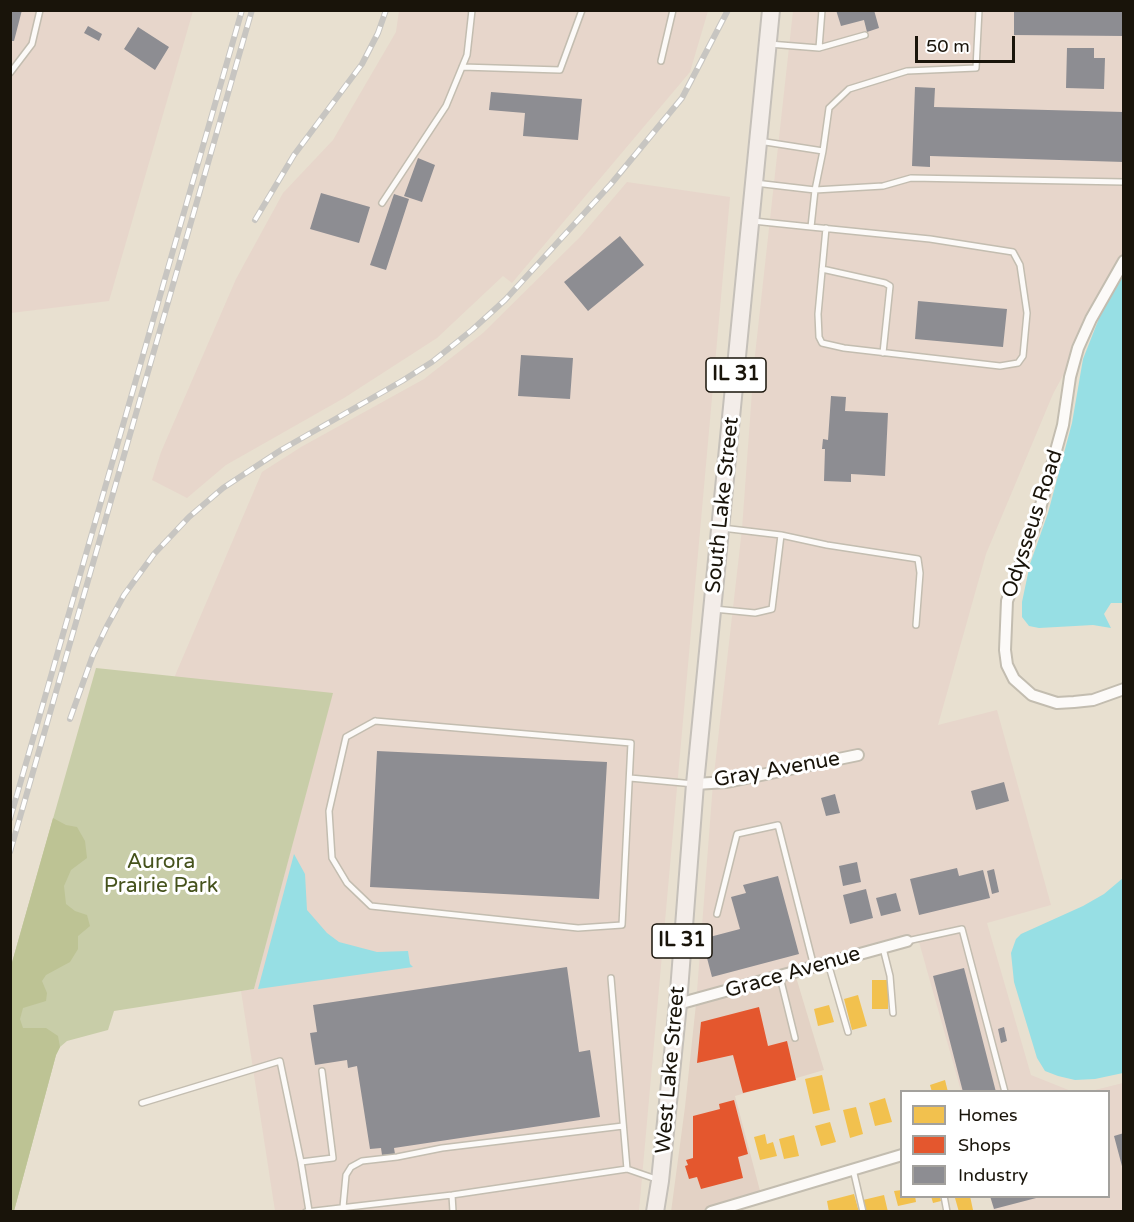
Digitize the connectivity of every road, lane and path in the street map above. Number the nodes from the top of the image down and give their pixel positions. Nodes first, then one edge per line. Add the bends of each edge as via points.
1 (40, 10) edge
2 (472, 10) edge
3 (582, 10) edge
4 (673, 10) edge
5 (771, 10) edge
6 (822, 10) edge
7 (979, 10) edge
8 (865, 35) dead end
9 (768, 44) junction
10 (819, 48) junction
11 (661, 61) dead end
12 (462, 67) junction
13 (10, 73) edge
14 (759, 141) junction
15 (823, 151) junction
16 (1124, 182) edge
17 (755, 183) junction
18 (815, 190) junction
19 (382, 203) dead end
20 (751, 221) junction
21 (810, 227) junction
22 (826, 228) junction
23 (1124, 261) edge
24 (822, 269) junction
25 (883, 352) junction
26 (721, 528) junction
27 (781, 535) junction
28 (712, 609) junction
29 (916, 625) dead end
30 (1124, 689) edge
31 (858, 755) dead end
32 (630, 778) junction
33 (695, 784) junction
34 (717, 914) dead end
35 (908, 941) joint
36 (882, 948) junction
37 (828, 963) junction
38 (814, 967) junction
39 (780, 976) junction
40 (611, 978) dead end
41 (678, 1004) junction
42 (893, 1012) dead end
43 (848, 1032) dead end
44 (795, 1038) dead end
45 (322, 1071) dead end
46 (1004, 1090) edge
47 (142, 1103) dead end
48 (623, 1126) junction
49 (900, 1156) edge
50 (301, 1162) junction
51 (627, 1169) junction
52 (853, 1169) junction
53 (660, 1181) junction
54 (452, 1195) junction
55 (750, 1206) edge
56 (343, 1207) junction
57 (307, 1211) edge
58 (453, 1212) edge
59 (655, 1212) edge
60 (711, 1212) edge
61 (863, 1212) edge

1 - 13 lane via 32,44
2 - 12 lane
3 - 12 lane via 560,70
4 - 11 lane
5 - 9 main road, South Lake Street / IL 31
6 - 10 lane
7 - 15 lane via 976,68 907,71 849,89 830,108
8 - 10 lane
9 - 10 lane
9 - 14 main road, South Lake Street / IL 31
12 - 19 lane via 446,106
14 - 15 lane
14 - 17 main road, South Lake Street / IL 31
15 - 18 lane
16 - 18 lane via 911,178 883,186
17 - 18 lane
17 - 20 main road, South Lake Street / IL 31
18 - 21 lane
20 - 21 lane
20 - 26 main road, South Lake Street / IL 31
21 - 22 lane
22 - 24 lane
22 - 25 lane via 1012,252 1020,265 1027,313 1023,356 1018,363 1000,366
23 - 30 street, Odysseus Road via 1078,348 1063,425 1038,516 1007,601 1005,650 1014,679 1032,696 1057,703 1074,702 1094,700
24 - 25 lane via 818,314 822,343
24 - 25 lane via 890,286
26 - 27 lane
26 - 28 main road, South Lake Street / IL 31
27 - 28 lane via 772,609 755,613
27 - 29 lane via 918,559
28 - 33 main road, South Lake Street / IL 31
31 - 33 street, Gray Avenue via 727,782
32 - 32 lane via 622,925 578,928 371,906 347,883 332,858 329,811 346,737 375,721 631,743
32 - 33 lane
33 - 41 main road, West Lake Street / IL 31
34 - 38 lane via 737,834 778,825
35 - 36 street, Grace Avenue
35 - 46 lane via 962,928
36 - 37 street, Grace Avenue
36 - 42 lane via 890,976
37 - 38 street, Grace Avenue
37 - 43 lane
38 - 39 street, Grace Avenue
39 - 41 street, Grace Avenue
39 - 44 lane
40 - 48 lane
41 - 53 main road, West Lake Street / IL 31
45 - 50 lane via 333,1158
47 - 50 lane via 280,1061
48 - 51 lane
48 - 56 lane via 362,1161 346,1175
49 - 52 street
50 - 57 lane
51 - 53 lane
51 - 54 lane
52 - 55 street
52 - 61 lane
53 - 59 main road, West Lake Street / IL 31
54 - 56 lane
54 - 58 lane
55 - 60 street
56 - 57 lane

